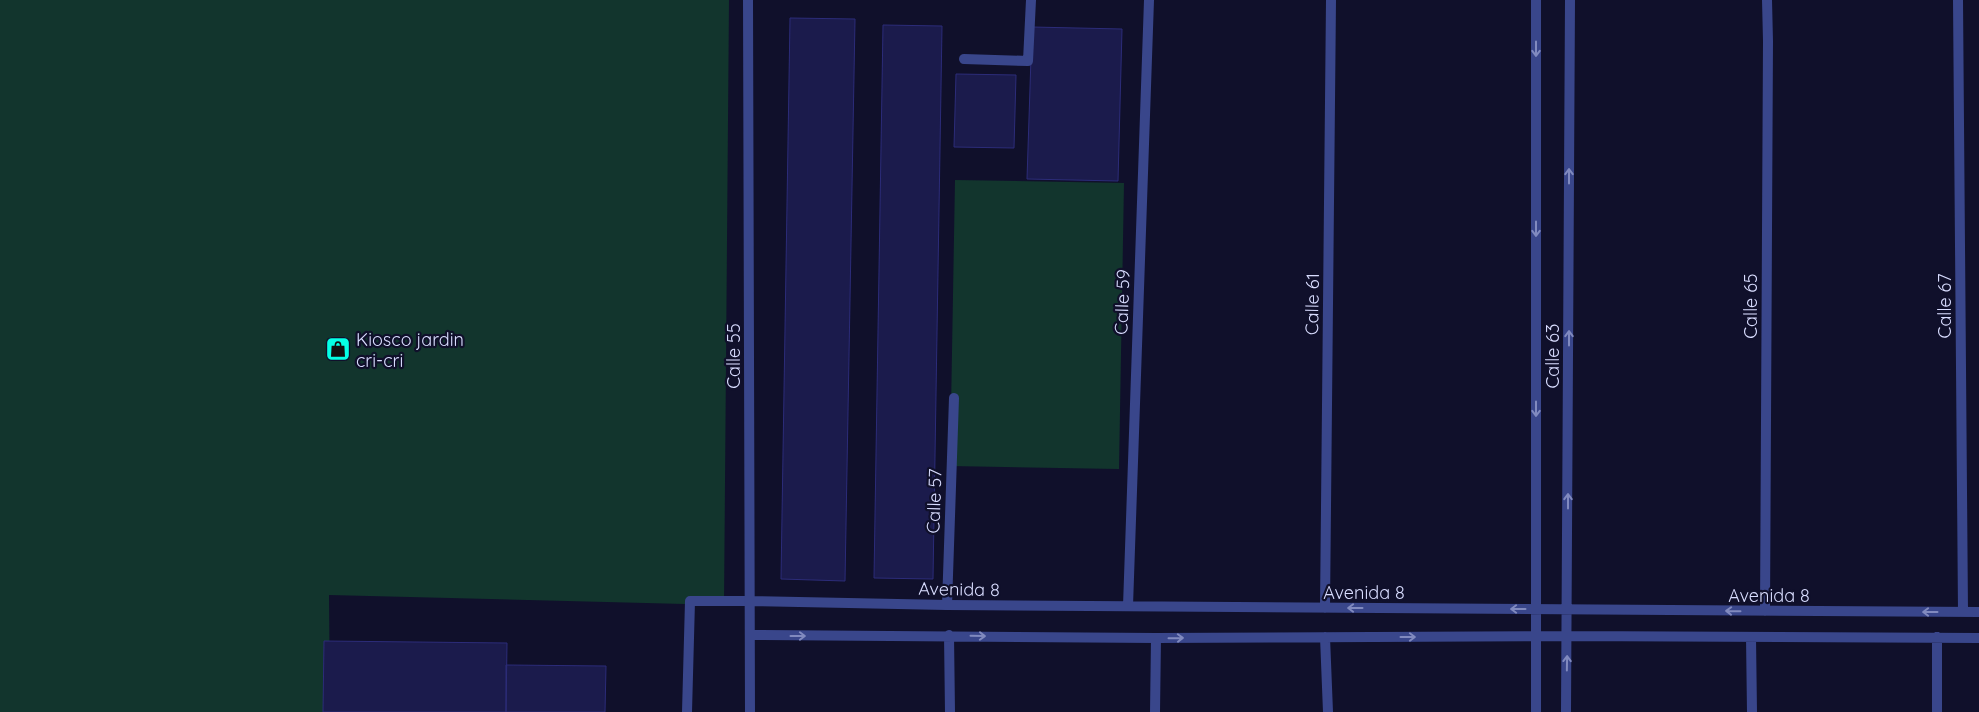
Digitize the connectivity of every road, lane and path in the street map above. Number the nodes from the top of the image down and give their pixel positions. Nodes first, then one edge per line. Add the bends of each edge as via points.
1 (748, 0) edge
2 (1032, 0) edge
3 (1149, 0) edge
4 (1331, 0) edge
5 (1536, 0) edge
6 (1570, 0) edge
7 (1766, 0) edge
8 (1958, 0) edge
9 (964, 59) dead end
10 (954, 398) dead end
11 (750, 601) junction
12 (947, 605) junction
13 (1128, 606) junction
14 (1325, 608) junction
15 (1537, 608) junction
16 (1568, 609) junction
17 (1765, 611) junction
18 (1962, 612) junction
19 (1979, 612) edge
20 (750, 635) junction
21 (949, 635) junction
22 (1567, 636) junction
23 (1326, 637) junction
24 (1537, 637) junction
25 (1751, 637) junction
26 (1937, 637) junction
27 (1156, 638) junction
28 (1979, 638) edge
29 (687, 712) edge
30 (750, 712) edge
31 (950, 712) edge
32 (1155, 712) edge
33 (1328, 712) edge
34 (1536, 712) edge
35 (1566, 712) edge
36 (1752, 712) edge
37 (1937, 712) edge

1 - 11 street, Calle 55
2 - 9 street via 1028,61
3 - 13 street, Calle 59
4 - 14 street, Calle 61
5 -> 15 street, Calle 63
16 -> 6 street, Calle 63
7 - 17 street, Calle 65
8 - 18 street, Calle 67
10 - 12 street, Calle 57
11 - 12 street, Avenida 8
11 - 20 street, Calle 55
11 - 29 street, Avenida 8 via 690,601
12 - 13 street, Avenida 8
13 - 14 street, Avenida 8
15 -> 14 street, Avenida 8
15 - 16 street, Avenida 8
15 - 24 street, Calle 63
17 -> 16 street, Avenida 8
16 - 22 street, Calle 63
18 -> 17 street, Avenida 8
18 - 19 street, Avenida 8
20 -> 21 street
20 - 30 street, Calle 55
21 -> 27 street
21 - 31 street
22 - 24 street
22 - 25 street
35 -> 22 street, Calle 63
23 -> 24 street
27 -> 23 street
23 - 33 street
24 - 34 street, Calle 63
25 - 26 street
25 - 36 street
26 - 28 street
26 - 37 street
27 - 32 street

